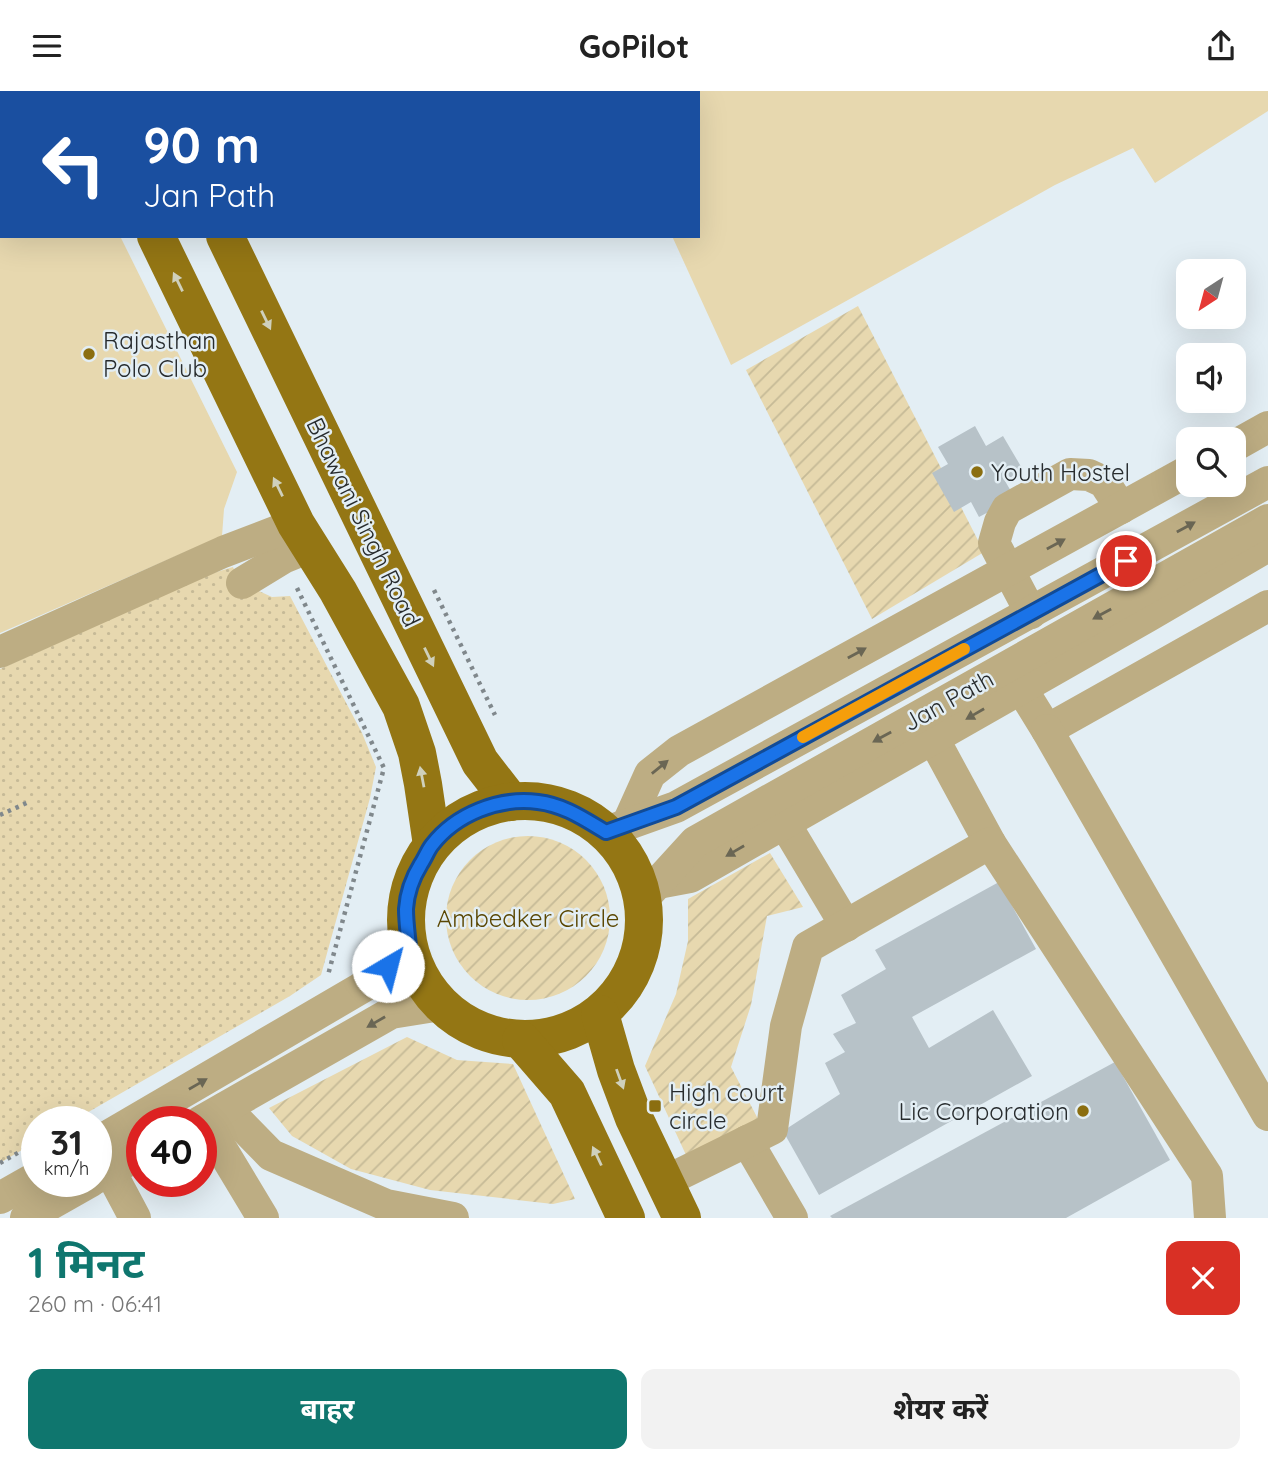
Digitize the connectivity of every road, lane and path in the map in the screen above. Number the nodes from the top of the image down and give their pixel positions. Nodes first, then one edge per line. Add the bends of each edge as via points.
1 (157, 238) edge
2 (226, 238) edge
3 (1268, 427) edge
4 (1246, 439) edge
5 (1176, 478) edge
6 (1268, 482) edge
7 (1121, 508) junction
8 (1268, 520) edge
9 (297, 543) junction
10 (1268, 546) edge
11 (1008, 571) junction
12 (242, 583) dead end
13 (1268, 606) edge
14 (1031, 613) junction
15 (0, 652) edge
16 (1021, 688) junction
17 (925, 727) junction
18 (1047, 730) junction
19 (31, 801) dead end
20 (511, 802) junction
21 (777, 811) junction
22 (0, 815) edge
23 (616, 829) junction
24 (990, 843) junction
25 (432, 845) junction
26 (650, 891) junction
27 (846, 926) junction
28 (409, 947) junction
29 (327, 977) dead end
30 (441, 1005) junction
31 (600, 1014) junction
32 (521, 1040) junction
33 (217, 1112) edge
34 (1268, 1115) edge
35 (217, 1120) edge
36 (217, 1130) edge
37 (747, 1141) junction
38 (21, 1151) edge
39 (112, 1159) edge
40 (0, 1163) edge
41 (664, 1182) junction
42 (21, 1186) edge
43 (112, 1187) edge
44 (56, 1197) edge
45 (0, 1198) edge
46 (625, 1217) edge
47 (26, 1218) edge
48 (135, 1218) edge
49 (262, 1218) edge
50 (453, 1218) edge
51 (682, 1218) edge
52 (792, 1218) edge
53 (1210, 1218) edge

9 -> 1 main road
2 -> 20 main road, Bhawani Singh Road via 480,762
3 - 4 street
5 - 7 street
14 -> 6 street, Jan Path
11 -> 7 street
7 - 11 street via 1104,482 1089,475 1070,474 1049,485 1007,509 1000,522 994,543
8 -> 17 street, Jan Path
9 - 12 street
9 - 15 street via 223,552
25 -> 9 main road via 423,784 401,706 338,591
9 - 29 path via 384,768
10 - 16 street
11 - 14 street
23 -> 11 street via 650,775 679,751
13 - 18 street
14 - 23 street, Jan Path via 676,807
16 -> 17 street
16 - 18 street
17 -> 21 street, Jan Path
17 - 24 street
18 - 34 street
19 - 22 path
20 - 23 main road via 538,802
20 - 25 main road via 480,809 455,823
21 -> 26 street, Jan Path via 695,842
21 - 27 street
23 - 26 main road via 631,865
24 - 27 street
24 - 53 street via 1206,1176
25 - 28 main road via 414,876 406,908
26 - 31 main road via 637,964 619,995
27 - 37 street via 808,947 786,1026 772,1129
28 - 30 main road via 422,981
39 -> 28 street via 368,985
30 - 32 main road via 465,1023
30 -> 33 street via 391,1013
31 - 32 main road via 561,1034
31 -> 41 main road via 634,1118
46 -> 32 main road via 568,1093
35 - 50 street via 271,1155 386,1205
36 - 49 street
37 - 41 street
37 - 52 street
38 - 40 path
41 - 51 main road
42 - 45 street
43 - 48 street
44 - 47 street

